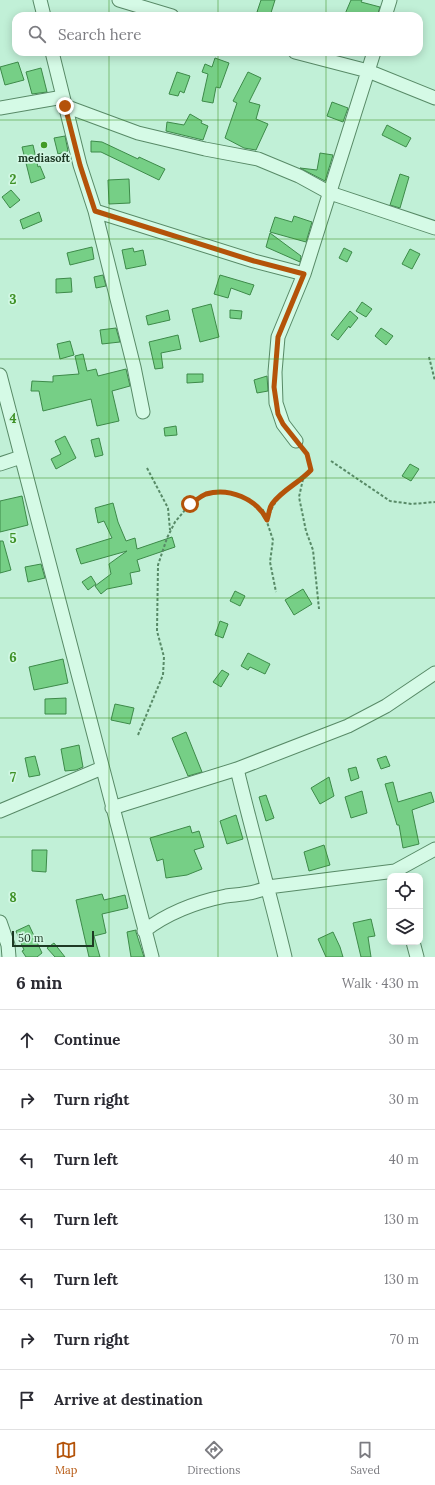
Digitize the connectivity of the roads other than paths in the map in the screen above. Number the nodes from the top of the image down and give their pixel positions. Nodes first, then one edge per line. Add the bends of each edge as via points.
1 (40, 0) edge
2 (119, 0) edge
3 (390, 0) edge
4 (43, 12) edge
5 (159, 12) edge
6 (386, 12) edge
7 (53, 56) edge
8 (310, 56) edge
9 (373, 56) edge
10 (368, 71) junction
11 (435, 98) edge
12 (64, 102) junction
13 (0, 108) edge
14 (330, 193) junction
15 (95, 211) junction
16 (435, 228) edge
17 (304, 274) junction
18 (0, 375) edge
19 (143, 412) dead end
20 (296, 441) road end
21 (21, 457) junction
22 (0, 464) edge
23 (435, 673) edge
24 (102, 768) junction
25 (237, 770) junction
26 (112, 808) junction
27 (0, 811) edge
28 (435, 849) edge
29 (397, 873) edge
30 (387, 875) edge
31 (268, 887) junction
32 (0, 922) edge
33 (144, 932) junction
34 (414, 945) edge
35 (6, 950) edge
36 (152, 957) edge
37 (285, 957) edge
38 (417, 957) edge

1 - 4 street
2 - 5 street
3 - 6 street
7 - 12 street
8 - 10 street
9 - 10 street
10 - 11 street
10 - 14 street
12 - 13 street
12 - 14 street via 138,133 258,159 299,176
12 - 15 street
14 - 16 street
14 - 17 street
15 - 17 street
15 - 19 street
17 - 20 street via 278,337 275,372 278,414
18 - 21 street
21 - 22 street
21 - 24 street
23 - 25 street via 386,706 348,726
24 - 26 street
24 - 27 street
25 - 26 street
25 - 31 street
26 - 33 street
28 - 29 street
30 - 31 street
31 - 33 street via 257,893 190,905 157,922
31 - 37 street
32 - 35 street
33 - 36 street
34 - 38 street

